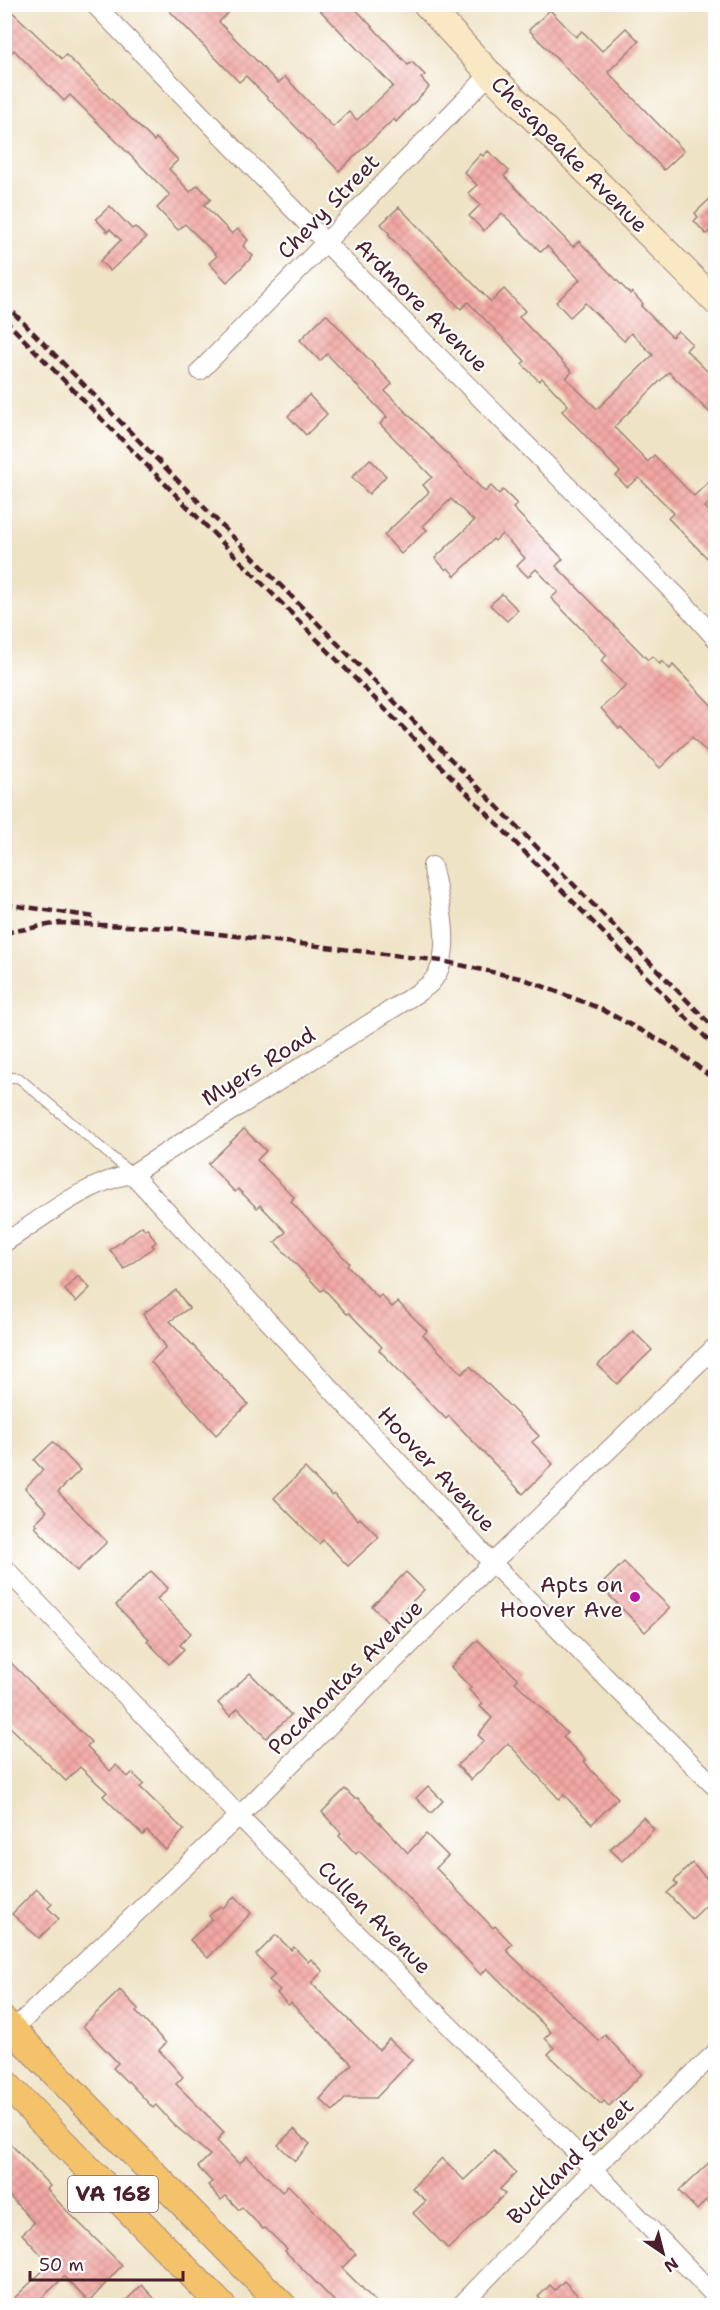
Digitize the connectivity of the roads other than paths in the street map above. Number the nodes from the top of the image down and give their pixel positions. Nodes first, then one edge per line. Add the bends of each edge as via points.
1 (94, 4) edge
2 (426, 4) edge
3 (490, 74) junction
4 (326, 243) junction
5 (716, 302) edge
6 (200, 371) dead end
7 (716, 639) edge
8 (432, 866) dead end
9 (4, 1077) edge
10 (132, 1174) junction
11 (4, 1244) edge
12 (716, 1347) edge
13 (492, 1563) junction
14 (4, 1567) edge
15 (716, 1788) edge
16 (239, 1816) junction
17 (7, 2029) edge
18 (716, 2052) edge
19 (4, 2082) edge
20 (593, 2169) junction
21 (716, 2296) edge
22 (222, 2306) edge
23 (283, 2306) edge
24 (460, 2306) edge

1 - 4 street, Ardmore Avenue
2 - 3 street, Chesapeake Avenue
3 - 4 street, Chevy Street
3 - 5 street, Chesapeake Avenue
4 - 6 street, Chevy Street
4 - 7 street, Ardmore Avenue
8 - 10 street, Myers Road via 443,910 442,962 434,979
9 - 10 lane via 19,1078
10 - 11 street, Myers Road via 95,1185
10 - 13 street, Hoover Avenue
12 - 13 street, Pocahontas Avenue
13 - 15 street, Hoover Avenue
13 - 16 street, Pocahontas Avenue
14 - 16 street, Cullen Avenue
16 - 17 street, Pocahontas Avenue
16 - 20 street, Cullen Avenue
17 - 23 main road, VA 168
18 - 20 street, Buckland Street
19 - 22 main road, VA 168
20 - 21 street, Cullen Avenue
20 - 24 street, Buckland Street

